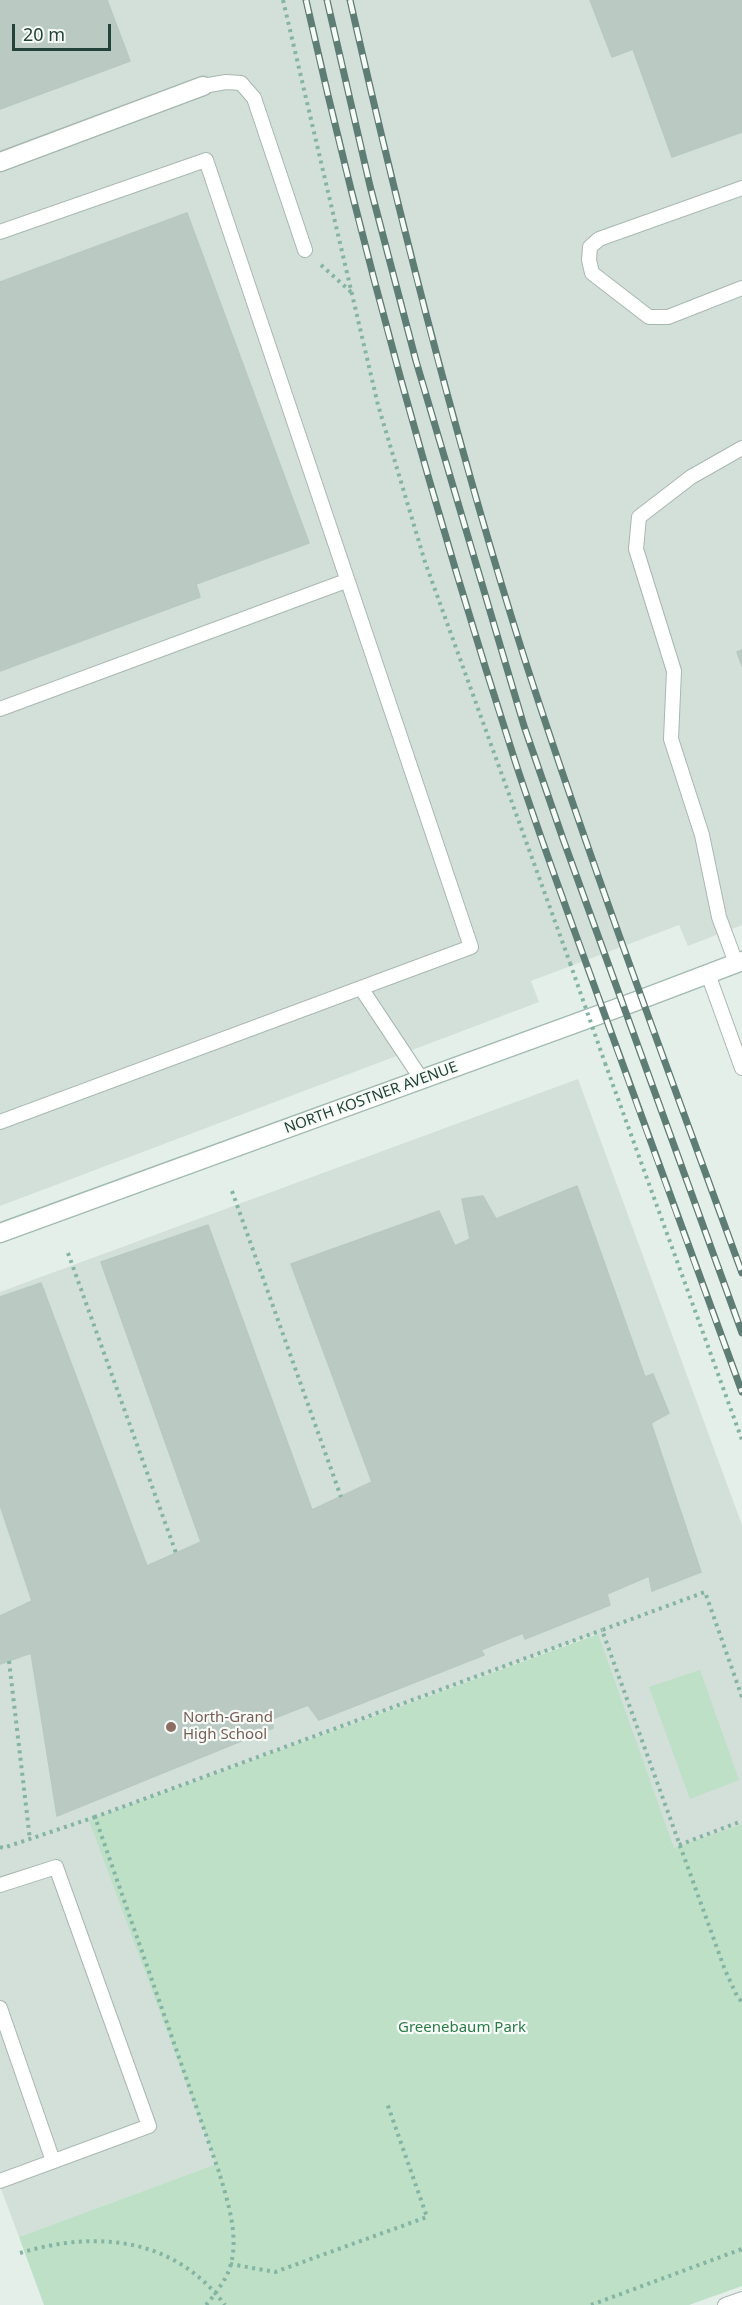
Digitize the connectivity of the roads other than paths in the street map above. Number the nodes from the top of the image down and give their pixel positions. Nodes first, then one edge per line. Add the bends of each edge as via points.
1 (203, 86) joint
2 (0, 162) edge
3 (742, 188) edge
4 (0, 232) edge
5 (305, 250) road end
6 (742, 288) edge
7 (742, 448) edge
8 (346, 581) junction
9 (0, 709) edge
10 (739, 962) edge
11 (708, 974) junction
12 (362, 988) junction
13 (742, 1068) edge
14 (422, 1080) junction
15 (0, 1122) edge
16 (0, 1233) edge
17 (0, 1885) edge
18 (0, 2008) edge
19 (53, 2161) junction
20 (0, 2181) edge
21 (742, 2299) edge
22 (725, 2305) edge

1 - 2 street
1 - 5 lane via 241,83 254,98
3 - 6 lane via 599,239 591,247 589,260 592,273 649,317 668,317
4 - 8 lane via 206,160
7 - 10 lane via 691,477 639,517 636,549 674,671 671,739 702,835 719,917
8 - 9 lane
8 - 12 lane via 471,947
10 - 11 street, NORTH KOSTNER AVENUE
11 - 13 lane
11 - 14 street, NORTH KOSTNER AVENUE
12 - 14 lane
12 - 15 lane
14 - 16 street, NORTH KOSTNER AVENUE
17 - 19 lane via 56,1867 149,2126
18 - 19 lane
19 - 20 lane
21 - 22 lane

